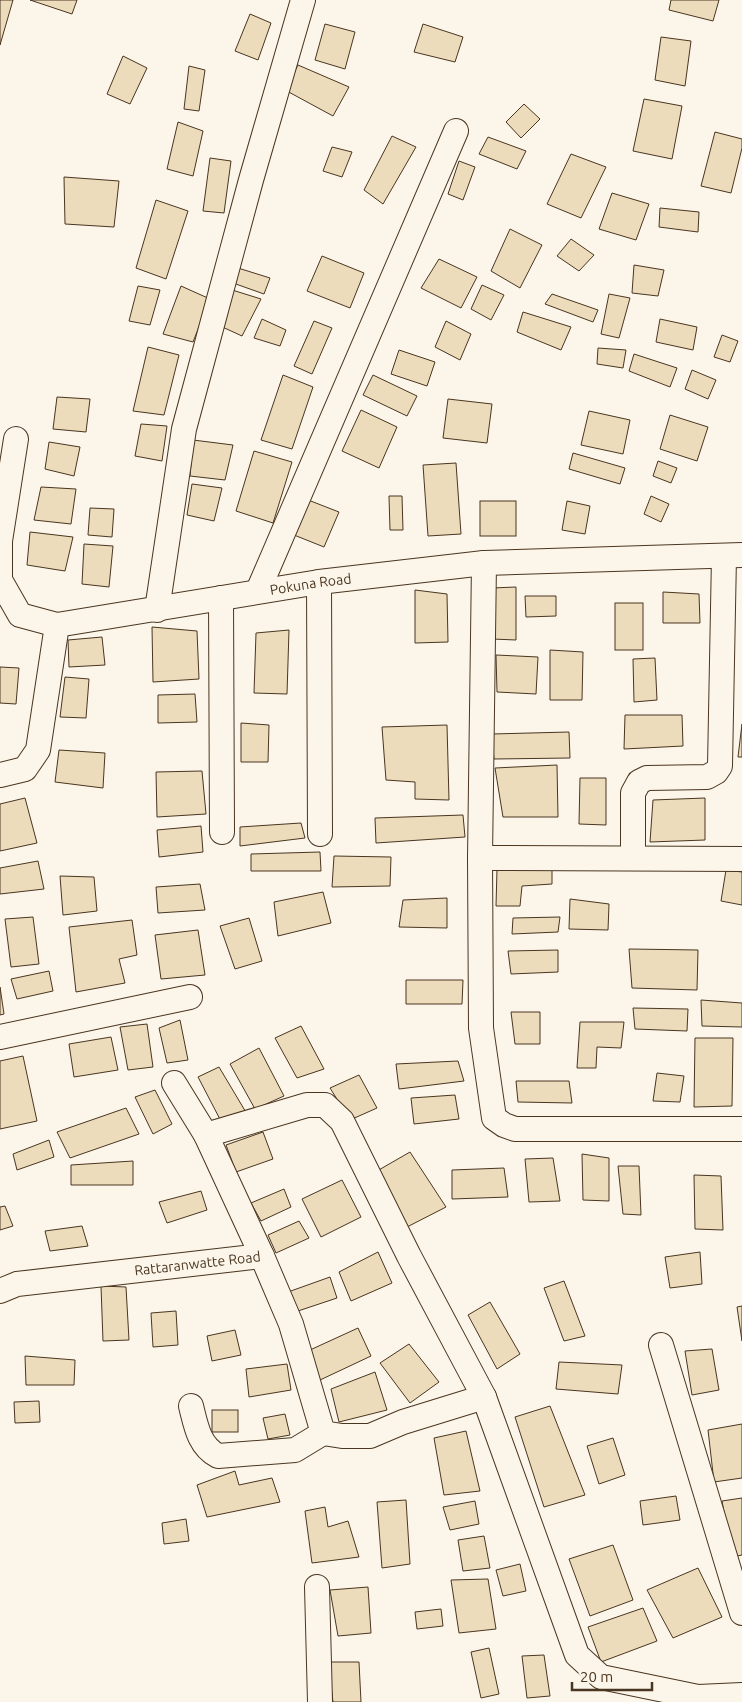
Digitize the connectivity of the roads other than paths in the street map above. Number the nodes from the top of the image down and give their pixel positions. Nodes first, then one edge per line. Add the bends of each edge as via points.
1 (303, 0) edge
2 (456, 131) dead end
3 (16, 439) dead end
4 (733, 555) edge
5 (484, 563) junction
6 (319, 582) junction
7 (258, 591) junction
8 (221, 598) junction
9 (157, 610) junction
10 (57, 625) junction
11 (0, 775) edge
12 (222, 832) dead end
13 (320, 834) dead end
14 (480, 858) junction
15 (633, 858) junction
16 (742, 859) edge
17 (190, 997) dead end
18 (0, 1036) edge
19 (174, 1083) dead end
20 (742, 1129) edge
21 (206, 1135) junction
22 (262, 1256) junction
23 (0, 1291) edge
24 (662, 1345) dead end
25 (484, 1397) junction
26 (191, 1406) dead end
27 (323, 1433) junction
28 (317, 1587) dead end
29 (742, 1613) edge
30 (742, 1694) edge
31 (698, 1700) edge
32 (320, 1702) edge

1 - 9 street via 184,429
2 - 7 street
3 - 10 street via 0,540 0,580 20,615
4 - 5 street, Pokuna Road
4 - 15 street via 720,766 707,777 647,778 639,782 633,793
5 - 6 street, Pokuna Road
5 - 14 street
6 - 7 street, Pokuna Road
6 - 13 street
7 - 8 street, Pokuna Road
8 - 9 street, Pokuna Road
8 - 12 street
9 - 10 street, Pokuna Road
10 - 11 street via 38,750 25,769
14 - 15 street
14 - 20 street via 481,1028 494,1118 515,1130
15 - 16 street
17 - 18 street
19 - 21 street, Rattaranwatte Road
21 - 22 street, Rattaranwatte Road
21 - 25 street via 307,1105 325,1105 342,1121
22 - 23 street, Rattaranwatte Road via 17,1284
22 - 27 street via 290,1324
24 - 29 street
25 - 27 street via 403,1422 370,1436
25 - 31 street via 576,1655 600,1677
26 - 27 street via 198,1436 209,1451 218,1456 294,1450
28 - 32 street
30 - 31 street

